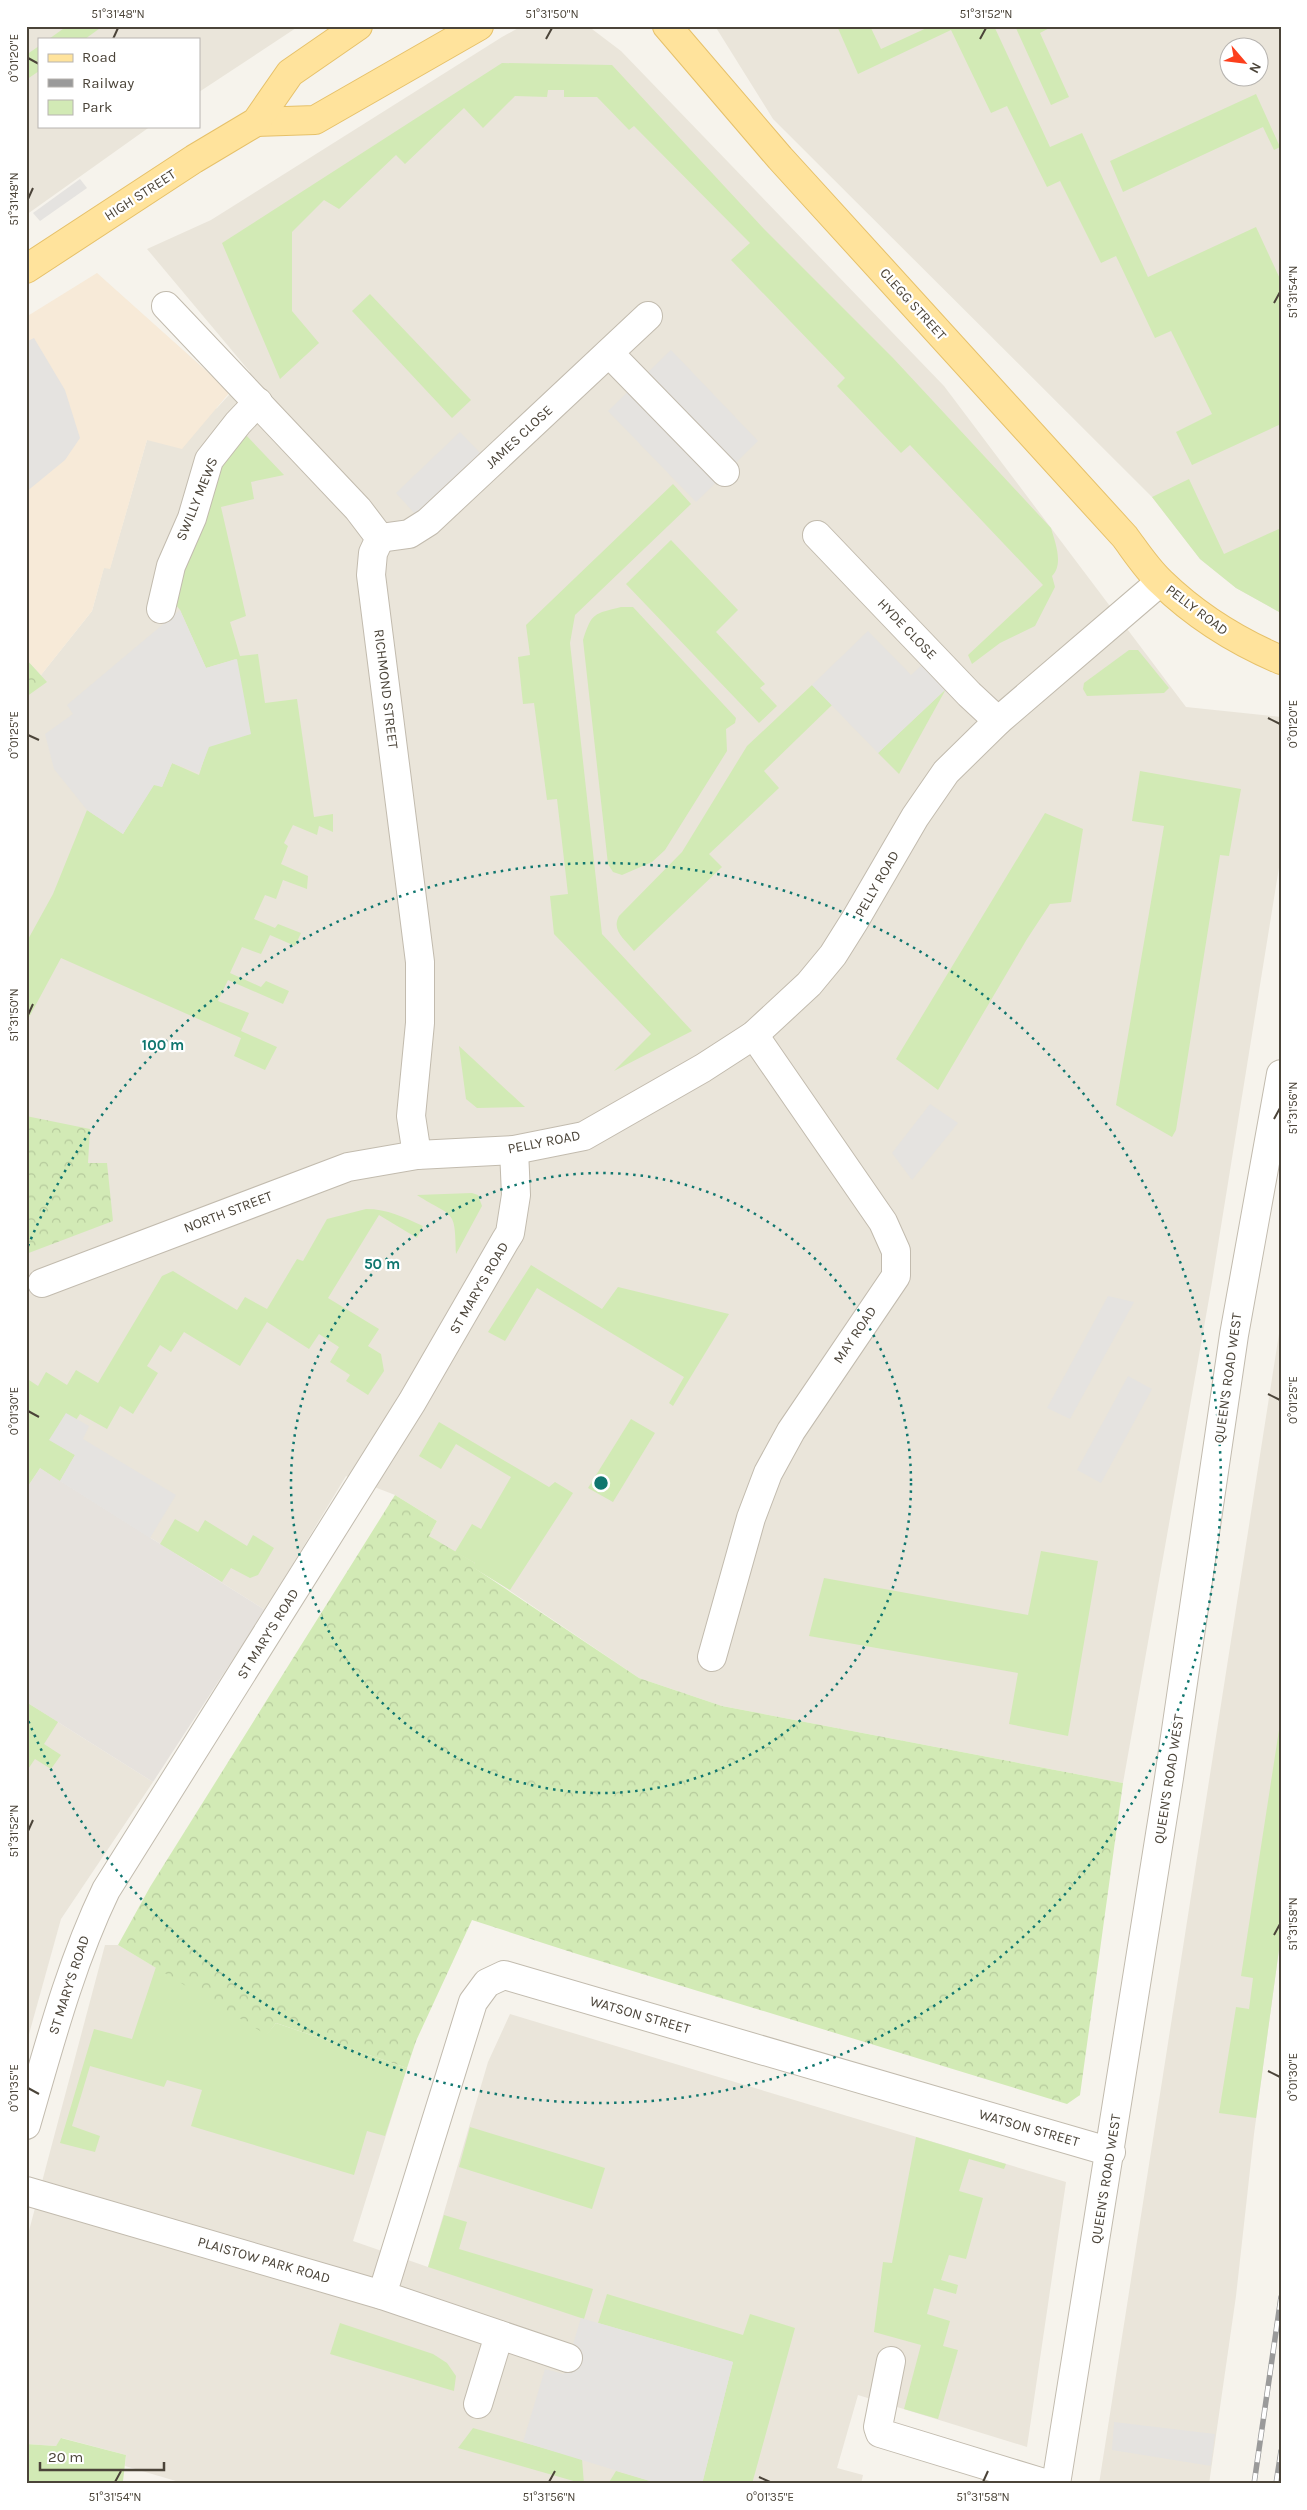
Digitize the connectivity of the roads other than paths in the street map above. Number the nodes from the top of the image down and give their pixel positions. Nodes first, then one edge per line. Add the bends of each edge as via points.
1 (358, 26) edge
2 (479, 26) edge
3 (667, 26) edge
4 (256, 122) junction
5 (26, 269) edge
6 (166, 306) dead end
7 (648, 316) dead end
8 (609, 353) junction
9 (258, 402) junction
10 (726, 472) dead end
11 (817, 535) dead end
12 (380, 538) junction
13 (1160, 582) junction
14 (160, 609) dead end
15 (1281, 660) edge
16 (998, 721) junction
17 (754, 1035) junction
18 (1281, 1074) edge
19 (514, 1150) junction
20 (416, 1155) junction
21 (42, 1283) dead end
22 (712, 1657) dead end
23 (26, 2126) edge
24 (1111, 2152) junction
25 (26, 2191) edge
26 (382, 2295) junction
27 (499, 2335) junction
28 (568, 2358) dead end
29 (891, 2360) dead end
30 (478, 2404) dead end
31 (1047, 2484) edge
32 (1056, 2484) edge

1 - 4 main road, HIGH STREET via 290,73
2 - 4 main road, HIGH STREET via 315,120
3 - 13 main road, CLEGG STREET via 780,158 1124,537
4 - 5 main road, HIGH STREET
6 - 9 street
7 - 8 street, JAMES CLOSE
8 - 10 street
8 - 12 street, JAMES CLOSE via 428,522 409,534
9 - 12 street via 358,509
9 - 14 street, SWILLY MEWS via 210,460 192,518 171,566
11 - 16 street, HYDE CLOSE
12 - 20 street, RICHMOND STREET via 373,553 372,576 420,962 420,1023 411,1116
13 - 15 main road, PELLY ROAD via 1207,621 1246,646
13 - 16 street, PELLY ROAD
16 - 17 street, PELLY ROAD via 946,772 915,817 833,955 810,984
17 - 19 street, PELLY ROAD via 584,1136
17 - 22 street, MAY ROAD via 883,1222 896,1251 896,1276 790,1431 768,1473 751,1518
18 - 24 street, QUEEN'S ROAD WEST via 1234,1334
19 - 20 street, PELLY ROAD
19 - 23 street, ST MARY'S ROAD via 516,1195 506,1242 407,1410 106,1890 86,1933
20 - 21 street, NORTH STREET via 348,1167
24 - 26 street, WATSON STREET via 504,1975 487,1983 473,2002
24 - 32 street, QUEEN'S ROAD WEST
25 - 26 street, PLAISTOW PARK ROAD
26 - 27 street, PLAISTOW PARK ROAD
27 - 28 street, PLAISTOW PARK ROAD
27 - 30 street
29 - 31 street via 878,2427 880,2433

